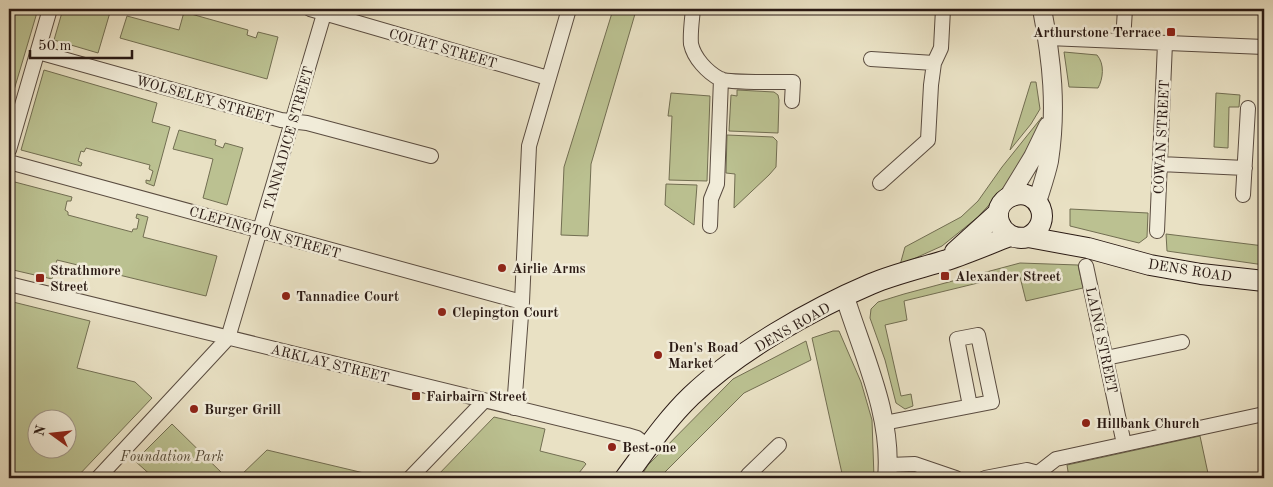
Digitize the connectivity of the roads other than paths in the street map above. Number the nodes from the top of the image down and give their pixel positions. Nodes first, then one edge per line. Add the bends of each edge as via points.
1 (50, 9) edge
2 (310, 9) edge
3 (569, 9) edge
4 (693, 9) edge
5 (943, 9) edge
6 (1042, 9) edge
7 (1125, 9) edge
8 (324, 14) junction
9 (1048, 38) junction
10 (1123, 41) junction
11 (1165, 43) junction
12 (1264, 47) edge
13 (38, 52) junction
14 (871, 59) dead end
15 (934, 63) junction
16 (548, 78) junction
17 (721, 80) junction
18 (792, 101) dead end
19 (1248, 108) dead end
20 (1054, 112) junction
21 (293, 122) junction
22 (9, 150) edge
23 (430, 156) dead end
24 (9, 162) edge
25 (1160, 164) junction
26 (1245, 168) junction
27 (880, 183) dead end
28 (1244, 195) dead end
29 (1003, 206) junction
30 (1040, 212) junction
31 (710, 226) dead end
32 (261, 230) junction
33 (1157, 230) dead end
34 (1019, 237) junction
35 (1087, 257) junction
36 (946, 260) junction
37 (1264, 281) edge
38 (9, 284) edge
39 (845, 297) junction
40 (522, 302) junction
41 (228, 338) junction
42 (1182, 342) dead end
43 (1106, 358) junction
44 (484, 401) junction
45 (970, 406) junction
46 (514, 408) junction
47 (1264, 414) edge
48 (884, 423) junction
49 (1124, 444) junction
50 (779, 445) dead end
51 (649, 447) junction
52 (888, 471) edge
53 (1039, 476) edge
54 (747, 477) edge
55 (98, 478) edge
56 (410, 478) edge
57 (625, 478) edge
58 (956, 478) edge
59 (985, 478) edge

1 - 13 street
2 - 8 street, COURT STREET
3 - 16 street
4 - 17 street via 691,42 694,53
5 - 15 street via 941,48
6 - 9 street
7 - 10 street
8 - 16 street, COURT STREET
8 - 21 street, TANNADICE STREET
9 - 10 street
9 - 20 street
10 - 11 street
11 - 12 street
11 - 25 street, COWAN STREET
13 - 21 street, WOLSELEY STREET
13 - 22 street
14 - 15 street
15 - 27 street via 928,140
16 - 40 street via 529,146
17 - 18 street via 793,82
17 - 31 street via 717,184 711,199
19 - 26 street
20 - 29 street via 1033,157
20 - 30 street
21 - 23 street, WOLSELEY STREET
21 - 32 street, TANNADICE STREET
24 - 32 street, CLEPINGTON STREET
25 - 26 street
25 - 33 street, COWAN STREET
26 - 28 street
29 - 30 main road, DENS ROAD via 1020,194 1033,198
29 - 34 main road via 1001,227
29 - 36 main road, DENS ROAD
30 - 34 main road, DENS ROAD via 1037,231
30 - 35 main road, DENS ROAD
32 - 40 street, CLEPINGTON STREET
32 - 41 street, TANNADICE STREET
34 - 35 main road, DENS ROAD
34 - 36 main road, DENS ROAD
35 - 37 main road, DENS ROAD
35 - 43 street, LAING STREET
36 - 39 main road, DENS ROAD via 888,277
38 - 41 street, ARKLAY STREET
39 - 48 street via 874,381
39 - 51 main road, DENS ROAD via 775,335 717,374 669,419
40 - 46 street
41 - 44 street, ARKLAY STREET
41 - 55 street, TANNADICE STREET
42 - 43 street
43 - 49 street, LAING STREET
44 - 46 street, ARKLAY STREET
44 - 56 street
45 - 45 street via 957,339 978,335 992,402
45 - 48 street
46 - 51 street, ARKLAY STREET via 637,438
47 - 49 street
48 - 52 street
49 - 53 street via 1056,459
50 - 54 street
51 - 57 main road, DENS ROAD
52 - 58 street via 915,464
53 - 59 street via 1027,470

